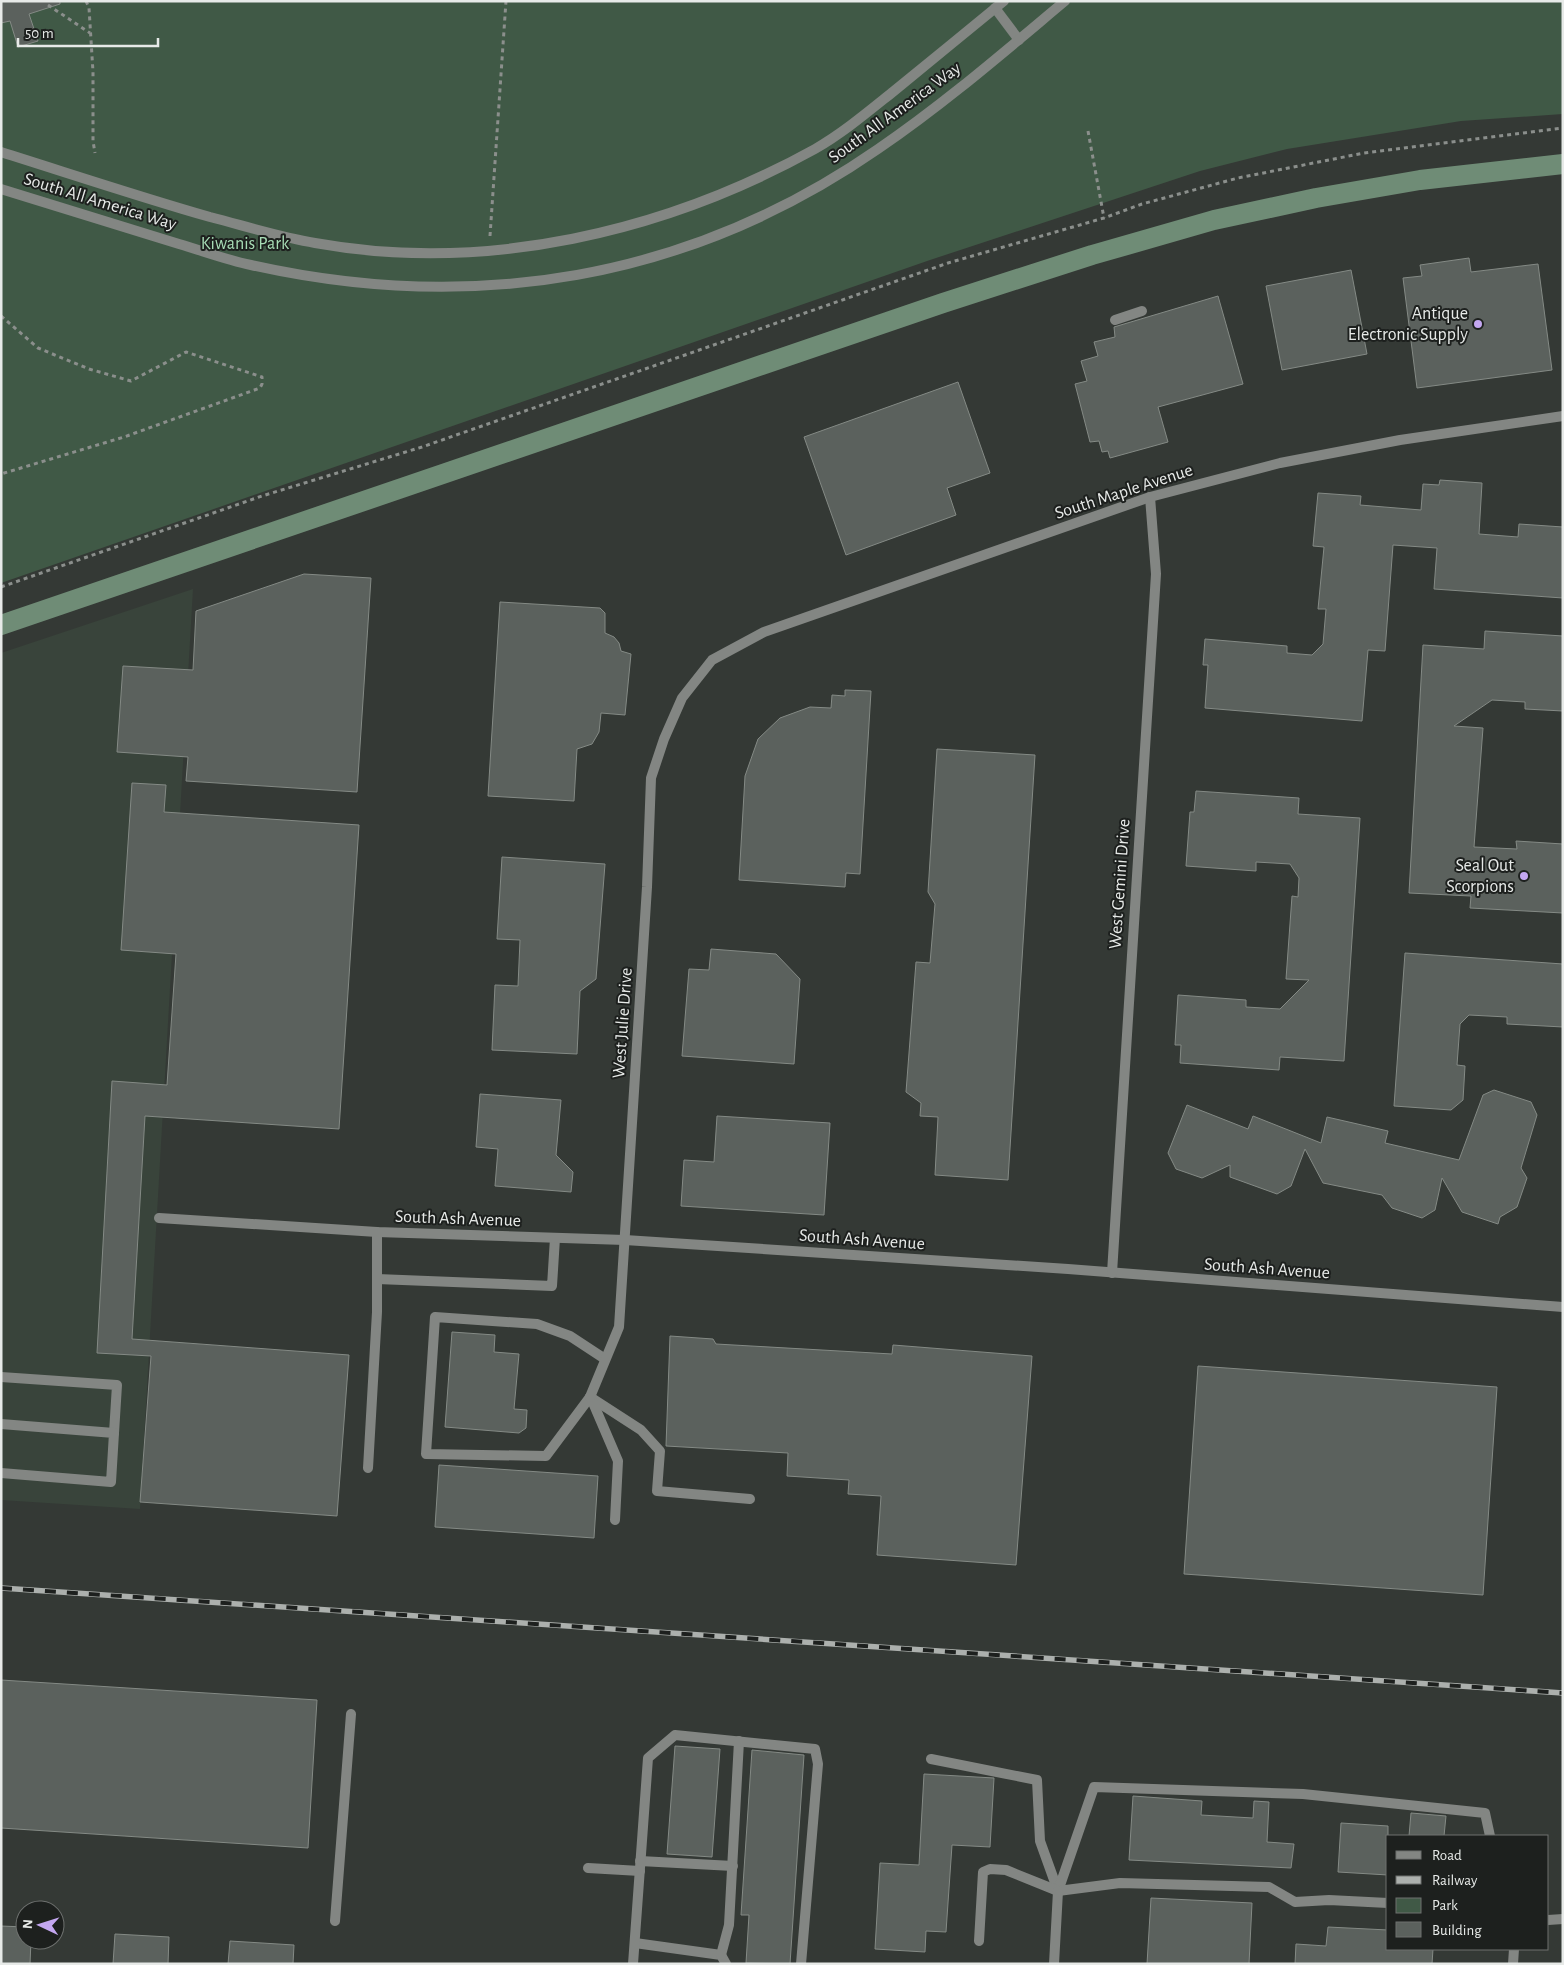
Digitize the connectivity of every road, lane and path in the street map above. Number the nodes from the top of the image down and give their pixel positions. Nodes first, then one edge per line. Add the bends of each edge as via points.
1 (86, 1) edge
2 (506, 1) edge
3 (1004, 1) edge
4 (1065, 1) edge
5 (48, 5) dead end
6 (995, 8) junction
7 (90, 33) junction
8 (1019, 40) junction
9 (1563, 128) edge
10 (1088, 131) dead end
11 (1, 152) edge
12 (95, 152) dead end
13 (1, 188) edge
14 (1104, 218) junction
15 (490, 237) dead end
16 (1142, 311) dead end
17 (1, 316) edge
18 (1115, 320) dead end
19 (1563, 416) edge
20 (1, 474) edge
21 (1150, 497) junction
22 (1, 587) edge
23 (712, 660) joint
24 (159, 1218) dead end
25 (377, 1232) junction
26 (555, 1238) junction
27 (625, 1240) junction
28 (1112, 1273) junction
29 (377, 1279) junction
30 (1563, 1307) edge
31 (605, 1359) junction
32 (1, 1377) edge
33 (590, 1397) junction
34 (1, 1424) edge
35 (114, 1433) junction
36 (368, 1468) dead end
37 (1, 1473) edge
38 (750, 1499) dead end
39 (614, 1520) dead end
40 (351, 1714) dead end
41 (739, 1741) junction
42 (931, 1760) dead end
43 (1490, 1835) edge
44 (640, 1866) junction
45 (732, 1866) junction
46 (588, 1868) dead end
47 (1058, 1891) junction
48 (1386, 1903) edge
49 (1563, 1919) edge
50 (1549, 1920) edge
51 (335, 1921) dead end
52 (979, 1942) dead end
53 (635, 1943) junction
54 (1514, 1950) edge
55 (723, 1959) edge
56 (633, 1964) edge
57 (801, 1964) edge
58 (1054, 1964) edge
59 (1513, 1964) edge

1 - 7 path
2 - 15 path
3 - 6 street, South All America Way
4 - 8 street, South All America Way
5 - 7 path
6 - 8 street
6 - 11 street, South All America Way via 817,148 715,195 633,225 506,249 399,252 285,238
7 - 12 path
8 - 13 street, South All America Way via 878,149 830,180 742,226 624,265 512,285 396,287 249,265
9 - 14 path via 1364,153 1238,178 1142,204
10 - 14 path
14 - 22 path via 948,263 422,447 262,496
16 - 18 street
17 - 20 path via 38,348 131,382 186,352 262,377 262,384 260,388 124,437
19 - 21 street, South Maple Avenue via 1400,440 1280,463
21 - 23 street, South Maple Avenue via 764,632
21 - 28 street, West Gemini Drive via 1156,574
23 - 27 street, West Julie Drive via 682,698 651,778 648,887
24 - 25 street, South Ash Avenue
25 - 26 street, South Ash Avenue
25 - 29 street
26 - 27 street, South Ash Avenue
26 - 29 street via 552,1286
27 - 28 street, South Ash Avenue
27 - 31 street, West Julie Drive via 619,1327
28 - 30 street, South Ash Avenue
29 - 36 street
31 - 33 street, West Julie Drive
31 - 33 street, West Julie Drive via 570,1336 536,1324 435,1317 426,1454 546,1456
32 - 35 street via 117,1385
33 - 38 street via 641,1430 660,1451 657,1490
33 - 39 street via 618,1461
34 - 35 street
35 - 37 street via 111,1482
40 - 51 street
41 - 44 street via 675,1735 648,1758
41 - 45 street
41 - 57 street via 815,1749 818,1764
42 - 47 street via 1038,1780 1040,1841
43 - 47 street via 1486,1813 1440,1807 1303,1794 1094,1787
44 - 45 street
44 - 46 street
44 - 53 street
45 - 55 street via 729,1925
47 - 48 street via 1120,1883 1270,1887 1295,1902
47 - 52 street via 1006,1870 990,1868 983,1872
47 - 58 street
49 - 50 street
53 - 55 street
53 - 56 street
54 - 59 street

